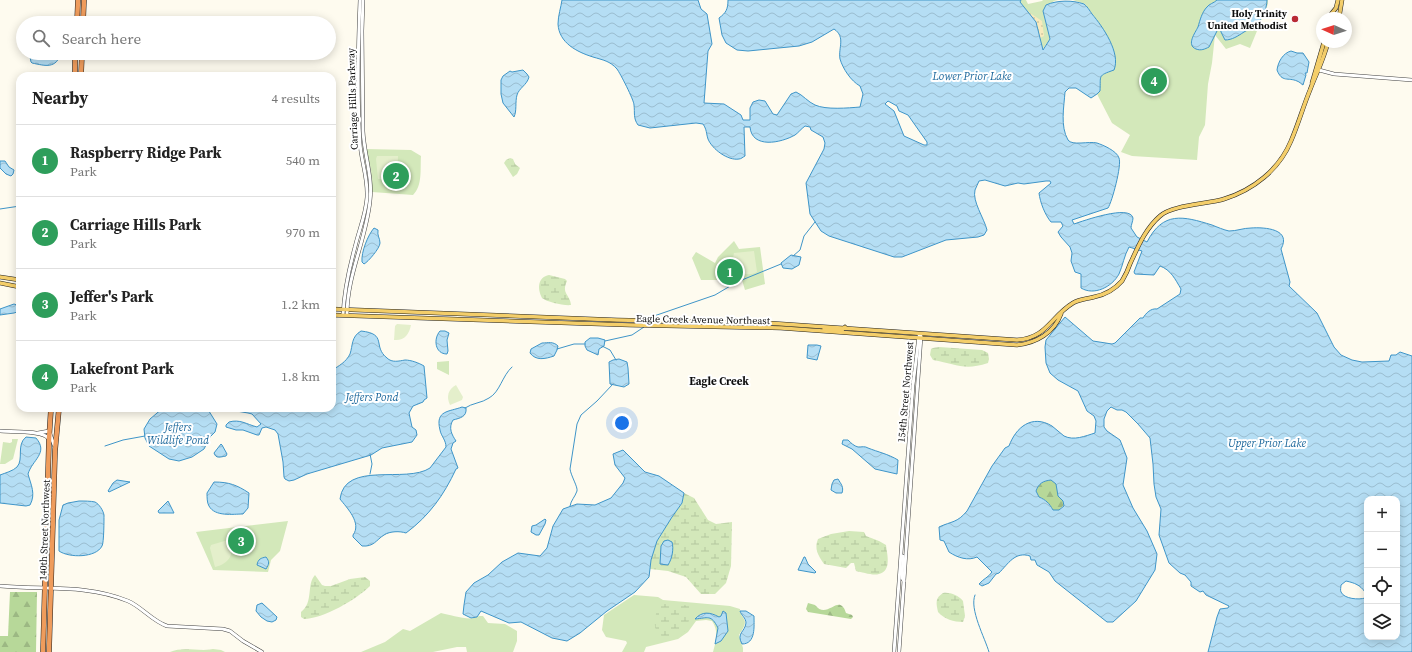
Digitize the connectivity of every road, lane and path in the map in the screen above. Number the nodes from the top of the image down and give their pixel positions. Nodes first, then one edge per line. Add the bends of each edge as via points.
1 (78, 0) edge
2 (84, 0) edge
3 (360, 0) edge
4 (363, 0) edge
5 (1338, 0) edge
6 (1342, 0) edge
7 (1333, 12) edge
8 (1340, 12) edge
9 (77, 16) edge
10 (83, 16) edge
11 (1326, 48) edge
12 (1322, 49) joint
13 (75, 60) edge
14 (82, 60) edge
15 (1319, 70) junction
16 (75, 72) edge
17 (81, 72) edge
18 (1412, 80) edge
19 (1311, 88) junction
20 (0, 277) edge
21 (16, 279) edge
22 (0, 283) edge
23 (16, 286) edge
24 (336, 309) edge
25 (345, 310) junction
26 (1061, 314) junction
27 (336, 315) edge
28 (345, 315) junction
29 (845, 327) junction
30 (817, 331) junction
31 (920, 333) junction
32 (919, 339) junction
33 (51, 412) edge
34 (59, 412) edge
35 (0, 431) edge
36 (49, 431) junction
37 (36, 433) junction
38 (49, 439) junction
39 (55, 451) junction
40 (902, 546) junction
41 (904, 581) junction
42 (0, 586) edge
43 (44, 587) junction
44 (51, 587) junction
45 (43, 652) edge
46 (49, 652) edge
47 (262, 652) edge
48 (894, 652) edge
49 (899, 652) edge

1 - 9 highway
2 - 10 highway
3 - 25 street, Carriage Hills Parkway via 359,130 367,197 349,270
4 - 25 street, Carriage Hills Parkway via 363,131 370,199
5 - 7 main road
6 - 8 main road
11 - 15 main road
12 - 15 main road via 1317,67
12 - 19 main road
13 - 16 highway
14 - 17 highway
15 - 18 street via 1334,74
15 - 19 main road
19 - 26 main road, Eagle Creek Avenue Northeast via 1291,143 1274,168 1259,182 1223,199 1162,214 1144,234 1123,280 1103,295 1079,300
20 - 21 main road
22 - 23 main road
24 - 25 main road, Eagle Creek Avenue Northeast
25 - 28 street, Carriage Hills Parkway
25 - 29 main road, Eagle Creek Avenue Northeast via 618,320 768,322
26 - 31 main road, Eagle Creek Avenue Northeast via 1036,336 1027,339
26 - 32 main road, Eagle Creek Avenue Northeast via 1049,332 1028,344
27 - 28 main road, Eagle Creek Avenue Northeast
28 - 30 main road, Eagle Creek Avenue Northeast
29 - 30 main road via 844,330
29 - 31 main road, Eagle Creek Avenue Northeast
30 - 32 main road, Eagle Creek Avenue Northeast
31 - 32 street, 154th Street Northwest
32 - 40 street, 154th Street Northwest
32 - 41 street, 154th Street Northwest
33 - 36 highway, 140th Street Northwest
34 - 39 highway, 140th Street Northwest
35 - 37 street
36 - 37 street
36 - 38 highway, 140th Street Northwest
36 - 39 street
37 - 38 street
38 - 43 highway, 140th Street Northwest
39 - 44 highway, 140th Street Northwest
40 - 41 street
40 - 48 street, 154th Street Northwest
41 - 49 street, 154th Street Northwest
42 - 43 street
43 - 44 street
43 - 45 highway, 140th Street Northwest
44 - 46 highway, 140th Street Northwest
44 - 47 street via 79,589 122,599 167,626 230,631

